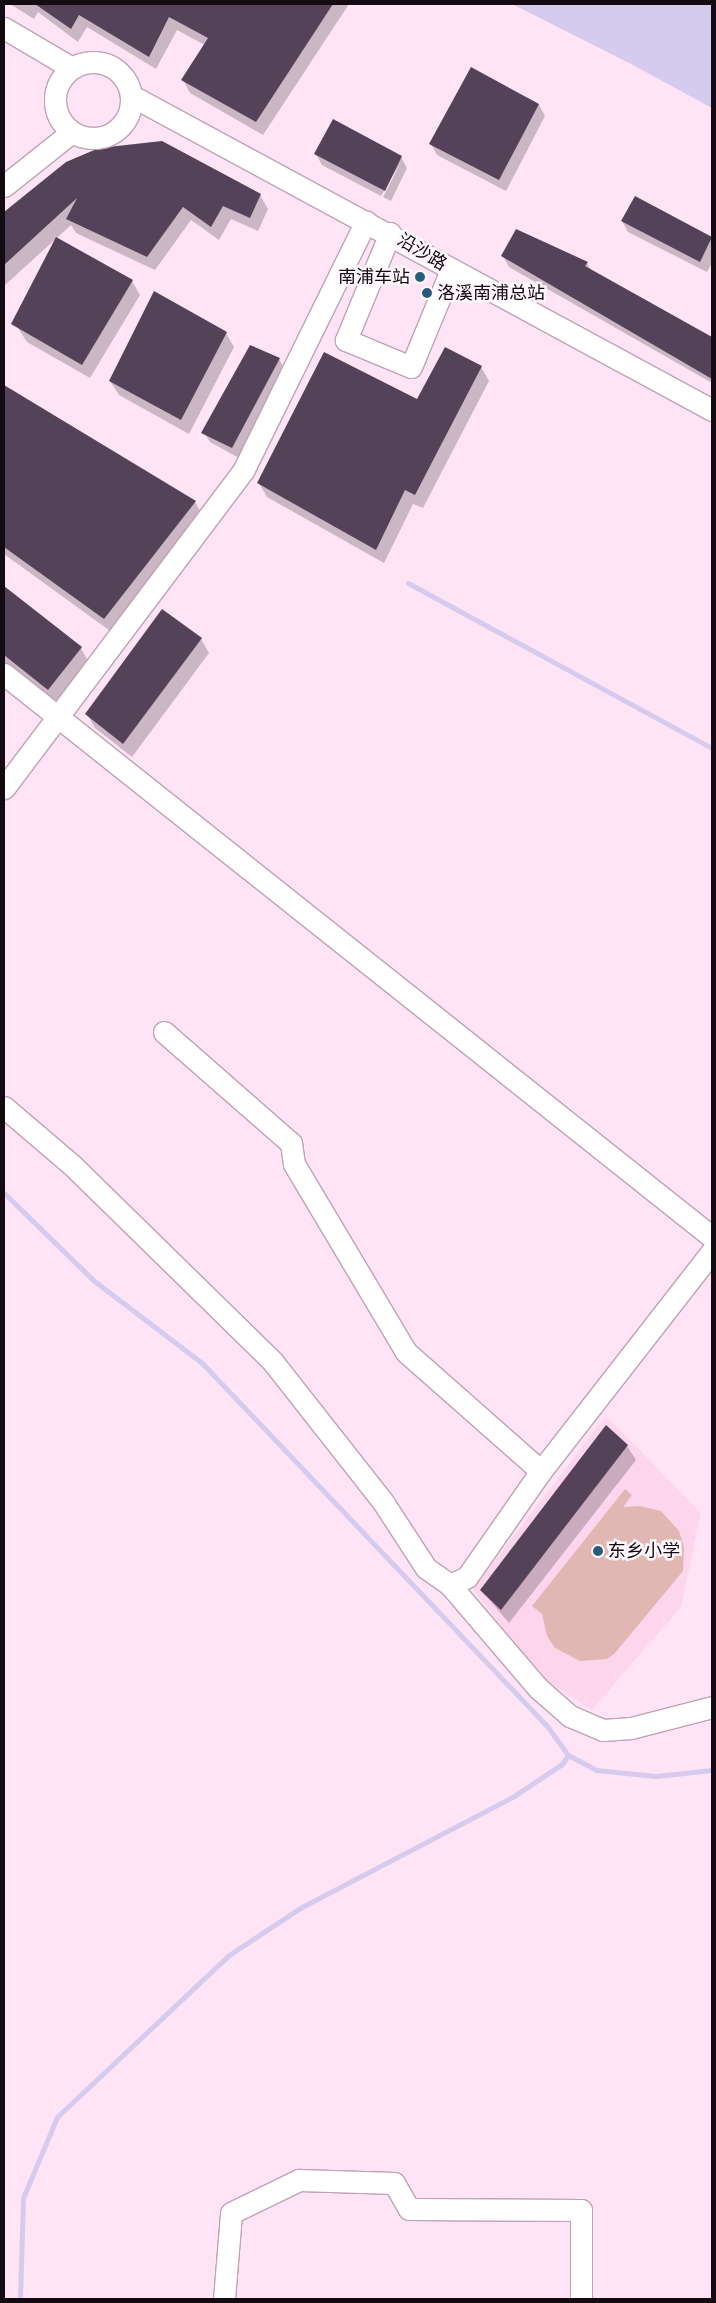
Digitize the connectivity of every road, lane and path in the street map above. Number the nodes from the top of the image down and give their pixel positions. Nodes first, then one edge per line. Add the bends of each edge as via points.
1 (4, 28) edge
2 (72, 68) junction
3 (132, 96) junction
4 (72, 132) junction
5 (4, 186) edge
6 (366, 221) junction
7 (390, 233) junction
8 (451, 270) junction
9 (712, 410) edge
10 (4, 674) edge
11 (58, 716) junction
12 (4, 788) edge
13 (164, 1032) dead end
14 (4, 1107) edge
15 (712, 1237) edge
16 (712, 1251) edge
17 (541, 1471) junction
18 (450, 1585) junction
19 (712, 1707) edge
20 (224, 2299) edge
21 (581, 2299) edge

1 - 2 street
2 - 3 street via 97,62 110,66 128,83
2 - 4 street via 60,83 55,102 58,114
3 - 4 street via 128,116 108,135 84,137
3 - 6 street, 沿沙路
4 - 5 street
6 - 7 street, 沿沙路
6 - 11 street via 244,469
7 - 8 street, 沿沙路
7 - 8 street via 346,340 411,367
8 - 9 street, 沿沙路
10 - 11 street
11 - 12 street
11 - 15 street
13 - 17 street via 291,1143 294,1164 406,1352
14 - 18 street via 72,1165 273,1362 383,1502 426,1568
16 - 17 street
17 - 18 street via 467,1577
18 - 19 street via 538,1688 570,1716 602,1730 632,1728
20 - 21 street via 231,2213 298,2180 394,2183 409,2209 581,2210

